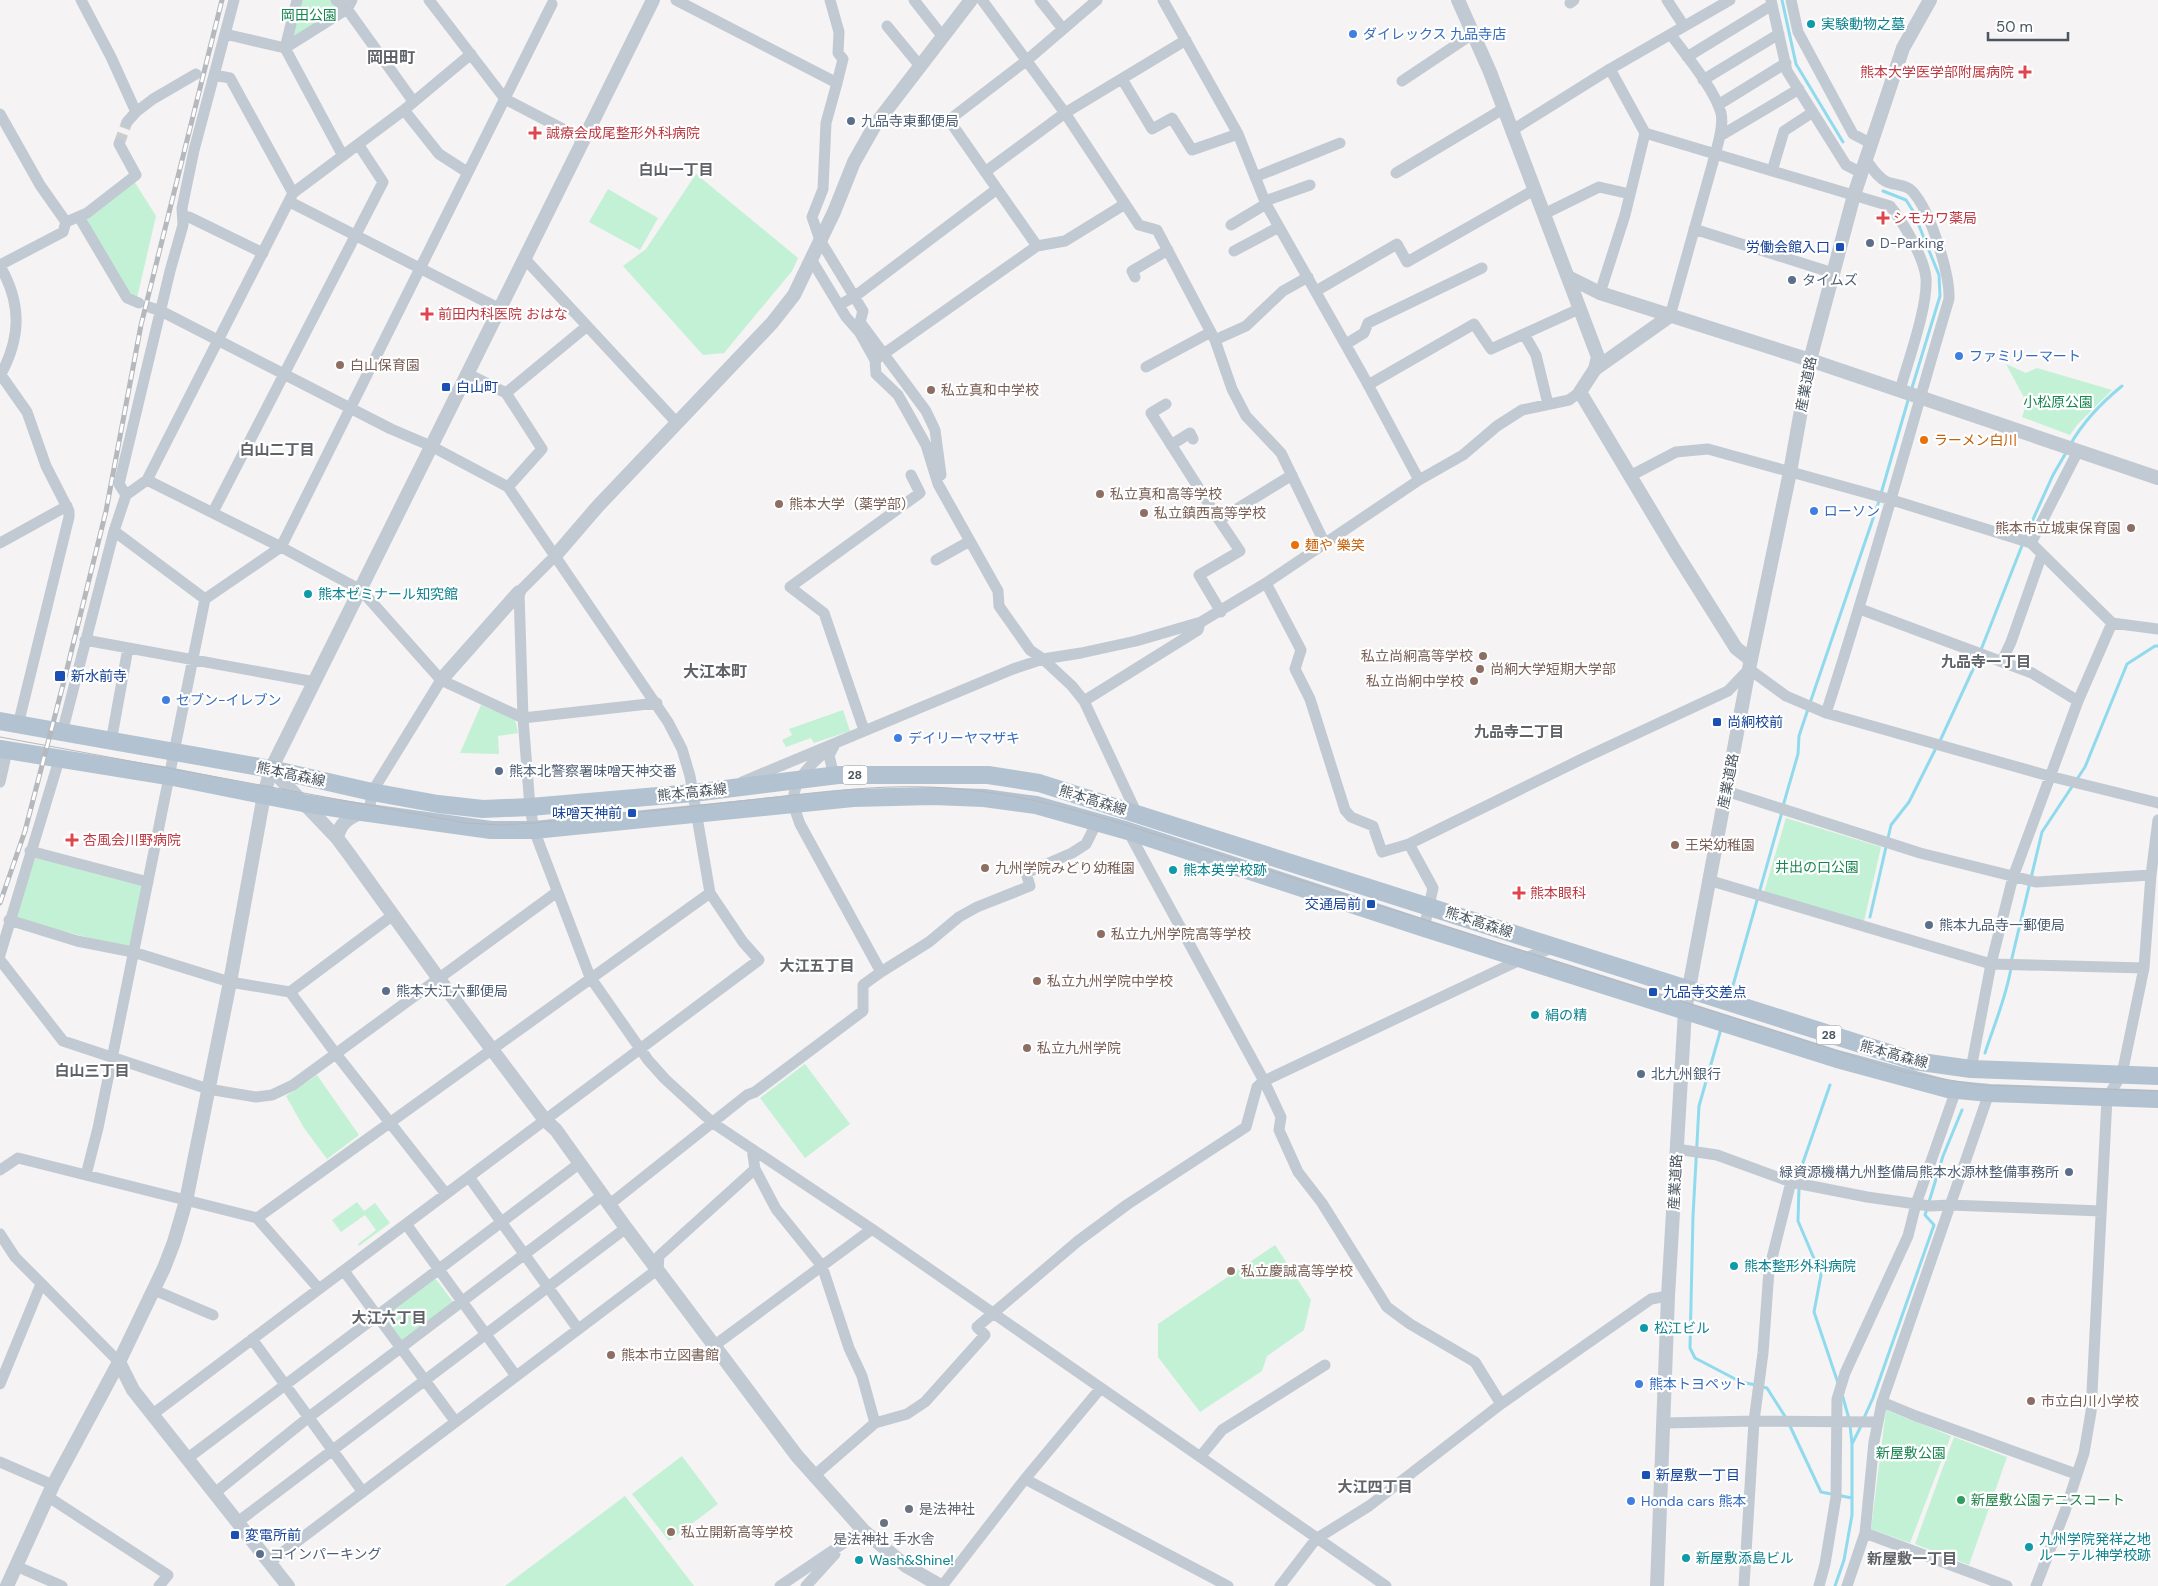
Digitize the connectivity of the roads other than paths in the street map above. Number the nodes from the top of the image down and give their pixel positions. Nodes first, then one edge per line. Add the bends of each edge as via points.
1 (81, 0) edge
2 (232, 0) edge
3 (297, 0) edge
4 (336, 0) edge
5 (428, 0) edge
6 (653, 0) edge
7 (676, 0) edge
8 (830, 0) edge
9 (914, 0) edge
10 (971, 0) edge
11 (982, 0) edge
12 (1040, 0) edge
13 (1097, 0) edge
14 (1163, 0) edge
15 (1458, 0) edge
16 (1730, 0) edge
17 (1791, 0) edge
18 (1930, 0) edge
19 (550, 1) edge
20 (1671, 1) edge
21 (1771, 2) edge
22 (350, 4) edge
23 (887, 26) dead end
24 (1684, 26) junction
25 (1063, 29) junction
26 (1474, 33) junction
27 (225, 34) junction
28 (1779, 34) junction
29 (1671, 35) junction
30 (943, 37) junction
31 (1186, 40) junction
32 (284, 48) junction
33 (471, 54) junction
34 (1687, 57) junction
35 (1026, 61) junction
36 (1786, 63) junction
37 (920, 66) junction
38 (1610, 70) junction
39 (196, 74) dead end
40 (214, 76) junction
41 (1122, 79) junction
42 (1703, 80) junction
43 (1402, 81) dead end
44 (837, 84) junction
45 (1799, 90) junction
46 (505, 99) junction
47 (413, 101) junction
48 (1718, 105) junction
49 (1503, 109) junction
50 (404, 110) junction
51 (136, 112) junction
52 (1813, 112) junction
53 (1065, 113) junction
54 (0, 114) edge
55 (127, 122) tunnel mouth
56 (1511, 131) junction
57 (1645, 133) junction
58 (1238, 134) junction
59 (1720, 136) junction
60 (584, 140) junction
61 (1340, 143) dead end
62 (119, 144) dead end
63 (358, 144) junction
64 (1872, 144) junction
65 (1715, 155) junction
66 (343, 156) junction
67 (1864, 167) junction
68 (1772, 171) junction
69 (467, 172) junction
70 (986, 172) junction
71 (1396, 173) dead end
72 (1256, 177) junction
73 (1310, 185) dead end
74 (997, 189) junction
75 (1534, 190) junction
76 (1630, 194) junction
77 (1854, 195) junction
78 (292, 197) junction
79 (1266, 203) junction
80 (1125, 204) junction
81 (1544, 214) junction
82 (79, 216) junction
83 (183, 217) junction
84 (66, 222) junction
85 (1232, 225) dead end
86 (1279, 227) junction
87 (1694, 229) junction
88 (354, 234) junction
89 (820, 240) junction
90 (1037, 246) junction
91 (1168, 250) junction
92 (1234, 250) dead end
93 (263, 254) junction
94 (525, 259) junction
95 (811, 259) junction
96 (0, 266) edge
97 (420, 267) junction
98 (1482, 268) dead end
99 (1131, 269) dead end
100 (1833, 273) junction
101 (1568, 277) junction
102 (1308, 278) junction
103 (1316, 291) junction
104 (1600, 293) junction
105 (854, 297) junction
106 (839, 305) junction
107 (500, 309) junction
108 (1579, 309) junction
109 (161, 311) junction
110 (1670, 316) junction
111 (586, 327) junction
112 (1524, 334) junction
113 (1213, 336) junction
114 (218, 341) junction
115 (1346, 344) junction
116 (879, 357) junction
117 (1810, 360) junction
118 (1146, 368) dead end
119 (1595, 369) junction
120 (284, 374) junction
121 (468, 374) junction
122 (0, 375) edge
123 (1368, 385) junction
124 (1900, 390) junction
125 (1580, 392) junction
126 (506, 393) junction
127 (1920, 397) junction
128 (1166, 404) dead end
129 (1548, 404) junction
130 (349, 407) junction
131 (677, 423) junction
132 (1193, 439) dead end
133 (1171, 445) junction
134 (431, 446) junction
135 (2078, 451) junction
136 (1790, 472) junction
137 (911, 475) dead end
138 (1292, 476) junction
139 (1630, 476) junction
140 (2158, 478) edge
141 (147, 480) junction
142 (1418, 480) junction
143 (508, 488) junction
144 (126, 495) junction
145 (1892, 500) junction
146 (67, 506) junction
147 (214, 512) junction
148 (1219, 520) junction
149 (114, 531) junction
150 (970, 541) junction
151 (0, 543) edge
152 (2031, 543) junction
153 (1326, 544) junction
154 (281, 547) junction
155 (2042, 554) junction
156 (555, 556) junction
157 (936, 560) dead end
158 (1266, 583) junction
159 (361, 590) junction
160 (519, 592) junction
161 (205, 599) junction
162 (1860, 609) junction
163 (1221, 612) junction
164 (1201, 622) junction
165 (2112, 623) junction
166 (2158, 630) edge
167 (85, 640) junction
168 (128, 648) junction
169 (1043, 659) junction
170 (192, 660) junction
171 (2002, 660) junction
172 (1750, 665) junction
173 (441, 680) junction
174 (315, 682) junction
175 (1084, 701) junction
176 (2078, 701) junction
177 (657, 703) junction
178 (1826, 713) junction
179 (523, 718) junction
180 (0, 721) edge
181 (18, 725) junction
182 (864, 730) junction
183 (62, 733) junction
184 (111, 742) junction
185 (835, 744) junction
186 (4, 750) edge
187 (174, 752) junction
188 (59, 760) junction
189 (271, 769) junction
190 (838, 775) junction
191 (168, 776) junction
192 (2050, 776) junction
193 (799, 780) junction
194 (0, 782) edge
195 (726, 788) junction
196 (1726, 791) junction
197 (372, 792) junction
198 (693, 792) junction
199 (264, 795) junction
200 (303, 803) junction
201 (793, 803) junction
202 (2158, 803) edge
203 (530, 807) junction
204 (366, 813) junction
205 (696, 813) junction
206 (1137, 814) junction
207 (2158, 820) edge
208 (1097, 822) junction
209 (534, 830) junction
210 (1128, 831) junction
211 (337, 838) junction
212 (1408, 844) junction
213 (30, 851) junction
214 (2151, 875) junction
215 (2013, 877) junction
216 (1708, 880) junction
217 (148, 882) junction
218 (556, 892) junction
219 (710, 892) junction
220 (1428, 905) junction
221 (393, 915) junction
222 (9, 920) junction
223 (1424, 928) junction
224 (1555, 947) junction
225 (133, 952) junction
226 (0, 955) edge
227 (1522, 959) junction
228 (0, 960) edge
229 (1991, 964) junction
230 (2144, 968) junction
231 (881, 972) junction
232 (590, 977) junction
233 (439, 979) junction
234 (230, 982) junction
235 (1689, 988) junction
236 (290, 992) junction
237 (1686, 1011) junction
238 (642, 1048) junction
239 (492, 1049) junction
240 (336, 1054) junction
241 (111, 1057) junction
242 (1976, 1069) junction
243 (2125, 1075) junction
244 (2158, 1076) edge
245 (1264, 1082) junction
246 (208, 1088) junction
247 (1971, 1091) junction
248 (2107, 1098) junction
249 (2158, 1099) edge
250 (545, 1120) junction
251 (390, 1122) junction
252 (713, 1123) junction
253 (752, 1149) junction
254 (1676, 1149) junction
255 (580, 1163) junction
256 (755, 1169) junction
257 (0, 1170) edge
258 (86, 1176) junction
259 (469, 1176) junction
260 (1791, 1182) junction
261 (446, 1194) junction
262 (606, 1200) junction
263 (186, 1201) junction
264 (1922, 1205) junction
265 (1950, 1205) junction
266 (2101, 1211) junction
267 (257, 1218) junction
268 (501, 1222) junction
269 (406, 1224) junction
270 (626, 1228) junction
271 (872, 1230) junction
272 (0, 1234) edge
273 (524, 1255) junction
274 (822, 1266) junction
275 (658, 1268) junction
276 (439, 1269) junction
277 (344, 1271) junction
278 (41, 1284) junction
279 (319, 1288) junction
280 (548, 1288) junction
281 (154, 1290) junction
282 (1668, 1296) junction
283 (463, 1302) junction
284 (991, 1313) junction
285 (213, 1315) dead end
286 (377, 1316) junction
287 (578, 1329) junction
288 (485, 1334) junction
289 (252, 1339) junction
290 (715, 1345) junction
291 (401, 1348) junction
292 (119, 1362) junction
293 (1325, 1366) dead end
294 (516, 1376) junction
295 (425, 1380) junction
296 (0, 1384) edge
297 (285, 1384) junction
298 (1100, 1389) junction
299 (1882, 1402) junction
300 (1501, 1404) junction
301 (153, 1414) junction
302 (309, 1418) junction
303 (455, 1421) junction
304 (1754, 1421) junction
305 (1839, 1422) junction
306 (1872, 1422) junction
307 (875, 1423) junction
308 (1664, 1423) junction
309 (333, 1450) junction
310 (1200, 1457) junction
311 (188, 1458) junction
312 (0, 1462) edge
313 (2076, 1474) junction
314 (815, 1475) junction
315 (1025, 1480) junction
316 (50, 1491) junction
317 (362, 1491) junction
318 (216, 1492) junction
319 (238, 1521) junction
320 (863, 1530) junction
321 (1865, 1533) junction
322 (1316, 1539) junction
323 (845, 1542) junction
324 (270, 1562) junction
325 (16, 1566) junction
326 (810, 1582) edge
327 (7, 1586) edge
328 (62, 1586) edge
329 (159, 1586) edge
330 (288, 1586) edge
331 (780, 1586) edge
332 (822, 1586) edge
333 (942, 1586) edge
334 (1228, 1586) edge
335 (1280, 1586) edge
336 (1386, 1586) edge
337 (1656, 1586) edge
338 (1744, 1586) edge
339 (1819, 1586) edge
340 (1847, 1586) edge
341 (2008, 1586) edge
342 (2036, 1586) edge

1 - 51 street
2 - 27 street
3 - 32 street
4 - 22 street
5 - 33 street
6 - 60 street
7 - 44 street
8 - 44 street via 839,32 838,53 844,59
9 - 30 street
10 - 30 street
11 - 35 street
12 - 25 street
13 - 25 street
14 - 31 street
15 - 26 street
16 - 24 street
17 - 64 street via 1798,32 1852,134
18 - 64 street, 産業道路 via 1903,48
19 - 46 street
20 - 24 street
21 - 28 street
21 - 34 street
22 - 32 street
22 - 47 street
23 - 37 street
24 - 29 street
25 - 35 street
26 - 43 street
26 - 49 street
27 - 32 street
27 - 40 street
28 - 36 street
28 - 42 street
29 - 34 street
29 - 38 street
30 - 37 street
31 - 41 street
31 - 58 street
32 - 66 street
33 - 46 street
33 - 47 street
34 - 42 street
35 - 53 street
35 - 70 street via 949,120
36 - 45 street
36 - 48 street
37 - 89 street via 875,124 854,162
38 - 56 street
38 - 57 street
39 - 51 street
40 - 78 street via 230,78
40 - 83 street via 192,160
41 - 53 street
41 - 58 street via 1152,129 1172,118 1192,150
42 - 48 street
44 - 89 street via 826,123 823,189 812,217
45 - 52 street
45 - 59 street
46 - 60 street
46 - 69 street
47 - 50 street
48 - 59 street via 1722,115
49 - 56 street
49 - 71 street
50 - 63 street
50 - 69 street via 439,154
51 - 55 street
52 - 67 street via 1846,165
52 - 68 street via 1784,130
53 - 70 street
53 - 80 street
54 - 84 street via 40,186
56 - 75 street
57 - 65 street
57 - 76 street
58 - 72 street
59 - 65 street
60 - 94 street
61 - 72 street
62 - 82 street via 136,175
63 - 66 street
63 - 88 street via 383,182
64 - 67 street, 産業道路
65 - 68 street
65 - 87 street
66 - 78 street
67 - 77 street, 産業道路
67 - 127 street via 1886,182 1911,189 1922,204 1944,259 1949,299
68 - 77 street
69 - 97 street
70 - 74 street
72 - 79 street
73 - 79 street
74 - 90 street
74 - 105 street
75 - 81 street
75 - 103 street via 1407,262 1397,244
76 - 81 street via 1599,187
76 - 104 street
77 - 100 street, 産業道路
77 - 124 street via 1890,206 1920,258 1926,276 1925,298
78 - 88 street
78 - 93 street
79 - 85 street
79 - 86 street
80 - 90 street via 1065,241
80 - 91 street via 1139,225 1157,230
81 - 101 street
82 - 84 street
82 - 109 street via 127,298
83 - 93 street via 189,217
83 - 109 street
84 - 96 street via 63,232
86 - 92 street
86 - 102 street
87 - 100 street
87 - 110 street
88 - 97 street
88 - 120 street
89 - 95 street
89 - 105 street
90 - 116 street
91 - 99 street
91 - 113 street
93 - 114 street
94 - 107 street
94 - 111 street
95 - 106 street
95 - 131 street via 794,295 772,322
96 - 122 street via 8,280 18,314 15,338
97 - 107 street
97 - 130 street
98 - 115 street via 1368,323 1364,333
100 - 117 street, 産業道路
101 - 104 street
101 - 108 street
102 - 103 street
102 - 113 street via 1282,291 1246,326
103 - 115 street
104 - 110 street
105 - 106 street
105 - 116 street via 863,311 860,322
106 - 116 street
107 - 121 street
108 - 112 street
108 - 119 street via 1598,357
109 - 114 street
109 - 144 street via 119,484
110 - 117 street
110 - 119 street
111 - 126 street
111 - 131 street
112 - 123 street via 1492,349 1474,324
112 - 129 street via 1536,355
113 - 118 street
113 - 138 street via 1232,389 1246,416 1281,454
114 - 120 street
114 - 141 street
115 - 123 street
116 - 150 street via 876,374 898,395 926,445 938,484
116 - 169 street via 926,411 935,430 942,479 1006,595 1007,608 1034,646 1044,653
117 - 124 street
117 - 136 street, 産業道路
119 - 125 street
120 - 130 street
120 - 147 street
121 - 126 street
121 - 134 street
122 - 146 street via 27,412 46,466
123 - 142 street
124 - 127 street
125 - 129 street via 1569,400
125 - 139 street
126 - 143 street via 542,449
127 - 135 street
127 - 145 street
128 - 133 street via 1150,412
129 - 142 street via 1522,410 1463,455
130 - 134 street
130 - 154 street
131 - 156 street
132 - 133 street via 1190,433
133 - 148 street
134 - 143 street
134 - 159 street
135 - 140 street
135 - 152 street
136 - 139 street via 1708,449 1676,452
136 - 145 street
136 - 172 street, 産業道路
137 - 182 street via 920,493 790,586 824,613
138 - 148 street
138 - 153 street
139 - 172 street via 1736,648
141 - 144 street
141 - 147 street
142 - 153 street
143 - 156 street
144 - 149 street
145 - 152 street
145 - 162 street
146 - 151 street
146 - 181 street via 70,517
147 - 154 street
148 - 163 street via 1240,552 1199,575
149 - 161 street
149 - 167 street
150 - 157 street
150 - 169 street via 998,591 999,606 1030,650
152 - 155 street
153 - 158 street
154 - 159 street
154 - 161 street
155 - 165 street
155 - 171 street via 2012,642
156 - 160 street
156 - 177 street
158 - 163 street
158 - 212 street via 1301,650 1294,669 1310,699 1345,810 1351,817 1373,826 1382,852
159 - 173 street
159 - 174 street
160 - 173 street
160 - 179 street
161 - 170 street
162 - 171 street via 1976,654
162 - 178 street
163 - 164 street
164 - 169 street via 1136,641
164 - 175 street via 1198,630
165 - 166 street
165 - 176 street
167 - 168 street
167 - 183 street
168 - 170 street
168 - 184 street
169 - 175 street
169 - 182 street
170 - 174 street
170 - 187 street
171 - 176 street via 2032,673
172 - 178 street via 1786,696
172 - 196 street, 産業道路
172 - 212 street via 1728,691
173 - 179 street
173 - 197 street
174 - 189 street
175 - 206 street
176 - 192 street
177 - 179 street
177 - 198 street via 682,749
178 - 192 street
179 - 203 street
180 - 181 main road, 熊本高森線 / 28
181 - 183 main road, 熊本高森線 / 28
182 - 185 street
183 - 184 main road, 熊本高森線 / 28
184 - 187 main road, 熊本高森線 / 28
185 - 190 street via 829,755 832,768
185 - 193 street
185 - 195 street
186 - 188 main road, 熊本高森線 / 28
186 - 194 street
187 - 189 main road, 熊本高森線 / 28
187 - 191 street
188 - 191 main road, 熊本高森線 / 28
188 - 213 street
189 - 197 main road, 熊本高森線 / 28
189 - 199 street
189 - 200 street
190 - 193 main road, 熊本高森線 / 28
190 - 206 main road, 熊本高森線 / 28 via 988,776 1039,783
191 - 199 main road, 熊本高森線 / 28
191 - 217 street
192 - 202 street
192 - 215 street
193 - 195 main road, 熊本高森線 / 28
193 - 201 street
195 - 198 main road, 熊本高森線 / 28
196 - 215 street via 1920,853
196 - 216 street, 産業道路
197 - 203 main road, 熊本高森線 / 28 via 483,809
197 - 204 street
198 - 203 main road, 熊本高森線 / 28
198 - 205 street
199 - 200 main road, 熊本高森線 / 28
199 - 234 street
200 - 204 main road, 熊本高森線 / 28
200 - 211 street
201 - 205 main road, 熊本高森線 / 28
201 - 208 main road, 熊本高森線 / 28 via 853,798 984,798 1036,805
201 - 231 street via 800,824
203 - 209 street
204 - 209 main road, 熊本高森線 / 28 via 491,830
204 - 211 street via 344,821
205 - 209 main road, 熊本高森線 / 28
205 - 219 street
206 - 220 main road, 熊本高森線 / 28
207 - 214 street
208 - 210 main road, 熊本高森線 / 28
208 - 231 street via 1086,844 1026,874 1030,886 959,916 929,942
209 - 218 street
210 - 223 main road, 熊本高森線 / 28
210 - 245 street
211 - 221 street
212 - 220 street via 1433,888
213 - 217 street
213 - 222 street
214 - 215 street via 2036,882
214 - 230 street
215 - 229 street
216 - 229 street
216 - 235 street, 産業道路
217 - 225 street
218 - 232 street
218 - 233 street
219 - 232 street
219 - 238 street via 759,960
220 - 223 street
220 - 224 main road, 熊本高森線 / 28
221 - 233 street
221 - 236 street
222 - 225 street via 77,941
222 - 226 street
223 - 227 main road, 熊本高森線 / 28
224 - 227 street
224 - 235 main road, 熊本高森線 / 28
225 - 234 street
225 - 241 street
227 - 237 main road, 熊本高森線 / 28
227 - 245 street
228 - 241 street via 62,1041
229 - 230 street
229 - 242 street
230 - 243 street
231 - 252 street via 863,985 863,1011
232 - 238 street
232 - 239 street
233 - 239 street
233 - 240 street
234 - 236 street
234 - 246 street
235 - 237 street, 産業道路
235 - 242 main road, 熊本高森線 / 28 via 1875,1050 1914,1061
236 - 240 street
237 - 247 main road, 熊本高森線 / 28 via 1857,1065
237 - 254 street, 産業道路
238 - 250 street
238 - 252 street via 648,1060 671,1086
239 - 250 street
239 - 251 street
240 - 246 street via 294,1085 272,1095 256,1098
240 - 251 street
241 - 246 street
241 - 258 street
242 - 243 main road, 熊本高森線 / 28
243 - 244 main road, 熊本高森線 / 28
243 - 248 street
245 - 284 street via 1257,1087 1246,1127 1128,1204
245 - 300 street via 1281,1117 1279,1130 1298,1172 1322,1203 1387,1307 1475,1362
246 - 263 street
247 - 248 main road, 熊本高森線 / 28
247 - 264 street
247 - 265 street
248 - 249 main road, 熊本高森線 / 28
248 - 266 street
250 - 255 street
250 - 259 street
251 - 261 street
251 - 267 street
252 - 253 street
252 - 262 street
253 - 256 street
253 - 271 street
254 - 260 street via 1717,1155
254 - 282 street, 産業道路
255 - 262 street
255 - 268 street
256 - 274 street via 776,1209
256 - 275 street via 659,1256
257 - 258 street via 18,1158
258 - 263 street
259 - 261 street
259 - 268 street
260 - 264 street
260 - 304 street via 1769,1270
261 - 269 street
262 - 270 street
262 - 273 street
263 - 267 street
263 - 281 street via 174,1242
264 - 265 street
264 - 305 street via 1845,1373 1837,1399
265 - 266 street
265 - 299 street
266 - 313 street via 2091,1412 2084,1453
267 - 279 street
268 - 273 street
268 - 276 street
269 - 276 street
269 - 277 street
270 - 275 street
270 - 280 street
271 - 274 street
271 - 284 street
272 - 278 street via 15,1257
273 - 280 street
273 - 283 street
274 - 290 street
274 - 307 street via 849,1348 862,1376
275 - 287 street
275 - 290 street
276 - 283 street
276 - 286 street
277 - 279 street
277 - 286 street
278 - 292 street
278 - 296 street
279 - 289 street
280 - 287 street
280 - 288 street
281 - 285 street
281 - 292 street
282 - 300 street via 1651,1299
282 - 308 street, 産業道路
283 - 288 street
283 - 291 street
284 - 298 street
284 - 307 street via 977,1327 985,1335 925,1402 907,1414
286 - 291 street
286 - 297 street
287 - 294 street
288 - 294 street
288 - 295 street
289 - 297 street
289 - 301 street
290 - 314 street via 797,1456
291 - 295 street
291 - 302 street
292 - 301 street via 133,1390
292 - 316 street
293 - 310 street via 1222,1430
294 - 303 street
295 - 303 street
295 - 309 street
297 - 302 street
297 - 311 street
298 - 310 street
298 - 315 street
299 - 306 street
299 - 313 street
300 - 322 street via 1369,1506
301 - 311 street
302 - 309 street
302 - 318 street
303 - 317 street
304 - 305 street
304 - 308 street
304 - 338 street
305 - 306 street
305 - 339 street via 1836,1497 1826,1564
306 - 321 street
307 - 314 street
308 - 337 street, 産業道路
309 - 317 street
309 - 319 street
310 - 322 street
311 - 318 street
312 - 316 street
313 - 342 street
314 - 320 street
315 - 333 street
315 - 334 street
316 - 325 street
316 - 329 street via 168,1574
317 - 324 street
318 - 319 street
319 - 324 street
320 - 323 street
320 - 333 street via 906,1566
321 - 340 street
321 - 341 street
322 - 335 street
322 - 336 street
323 - 326 street
323 - 331 street
324 - 330 street
325 - 327 street
325 - 328 street
326 - 332 street

